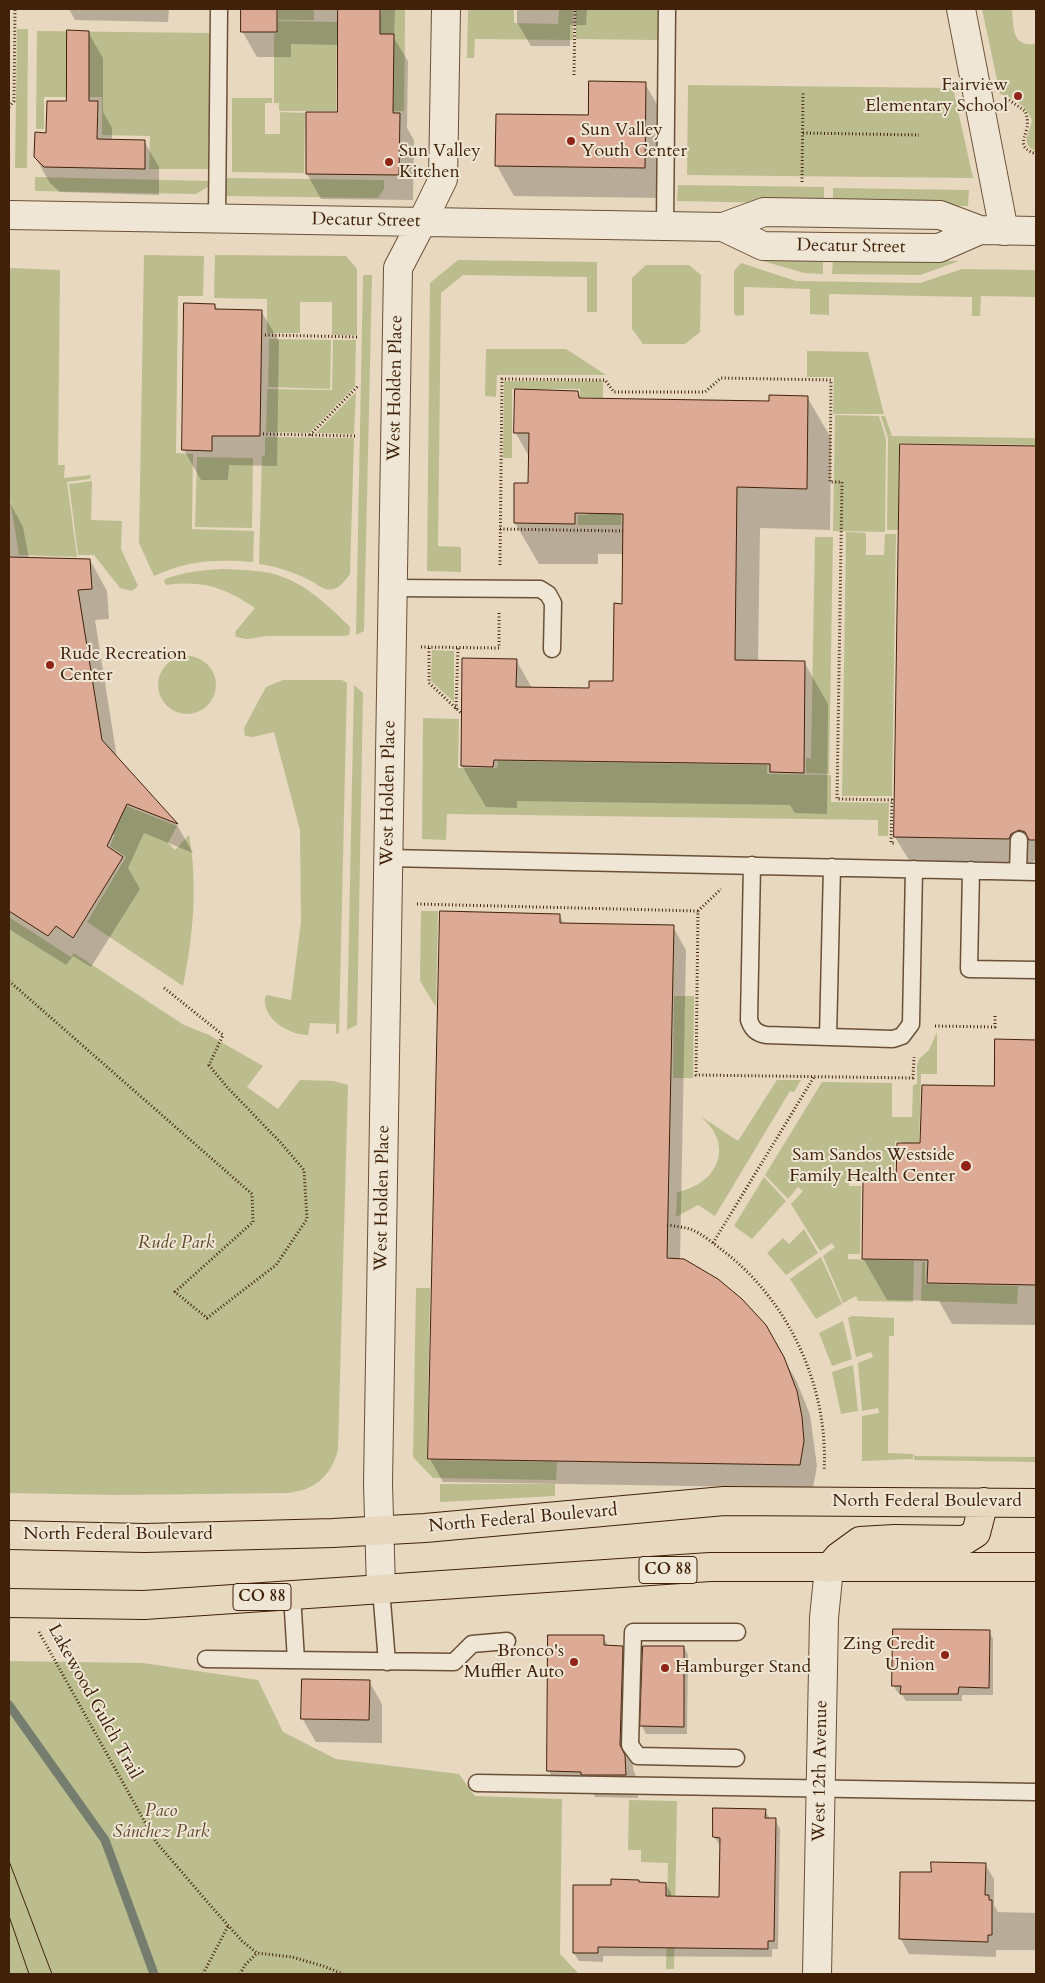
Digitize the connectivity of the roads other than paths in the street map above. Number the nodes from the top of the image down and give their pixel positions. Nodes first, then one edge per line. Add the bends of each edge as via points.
1 (220, 9) edge
2 (446, 9) edge
3 (667, 9) edge
4 (961, 9) edge
5 (9, 215) edge
6 (217, 218) junction
7 (422, 222) junction
8 (665, 226) junction
9 (992, 230) junction
10 (1036, 231) edge
11 (392, 588) junction
12 (552, 649) dead end
13 (1019, 840) dead end
14 (388, 858) junction
15 (752, 865) junction
16 (832, 867) junction
17 (914, 869) junction
18 (971, 870) junction
19 (1018, 871) junction
20 (1036, 872) edge
21 (1036, 970) edge
22 (828, 1037) junction
23 (984, 1502) junction
24 (1036, 1503) edge
25 (379, 1531) junction
26 (9, 1535) edge
27 (1036, 1567) edge
28 (829, 1568) junction
29 (381, 1589) junction
30 (292, 1595) junction
31 (9, 1603) edge
32 (737, 1632) dead end
33 (507, 1641) dead end
34 (206, 1659) dead end
35 (296, 1660) junction
36 (388, 1662) junction
37 (736, 1758) dead end
38 (477, 1783) dead end
39 (820, 1790) junction
40 (1036, 1792) edge
41 (817, 1974) edge

1 - 6 lane
2 - 7 street, West Holden Place via 443,179
3 - 8 lane
4 - 9 street
5 - 6 street, Decatur Street
6 - 7 street, Decatur Street
7 - 8 street, Decatur Street
7 - 11 street, West Holden Place via 398,268
8 - 9 street, Decatur Street via 723,226 764,212 940,215
9 - 10 street, Decatur Street
11 - 12 lane via 540,589 553,603
11 - 14 street, West Holden Place
13 - 19 lane
14 - 15 lane
14 - 25 street, West Holden Place
15 - 16 lane
15 - 22 lane via 749,1020 752,1028 766,1035
16 - 17 lane
16 - 22 lane
17 - 18 lane
17 - 22 lane via 911,1024 902,1036 893,1039
18 - 19 lane
18 - 21 lane via 969,969
19 - 20 lane
23 - 24 main road, North Federal Boulevard
23 - 25 main road, North Federal Boulevard via 724,1501
23 - 28 main road via 976,1533 965,1540 860,1542 838,1557
25 - 26 main road, North Federal Boulevard via 145,1538
25 - 29 street, West Holden Place
27 - 28 main road, CO 88
28 - 29 main road, CO 88 via 710,1567
28 - 39 street, West 12th Avenue via 824,1618
29 - 30 main road, CO 88
29 - 36 lane
30 - 31 main road, CO 88, bridge via 144,1605
30 - 35 lane
32 - 37 lane via 633,1632 630,1745 638,1756
33 - 36 lane via 472,1644 454,1662
34 - 35 lane
35 - 36 lane
38 - 39 lane
39 - 40 lane
39 - 41 street, West 12th Avenue

